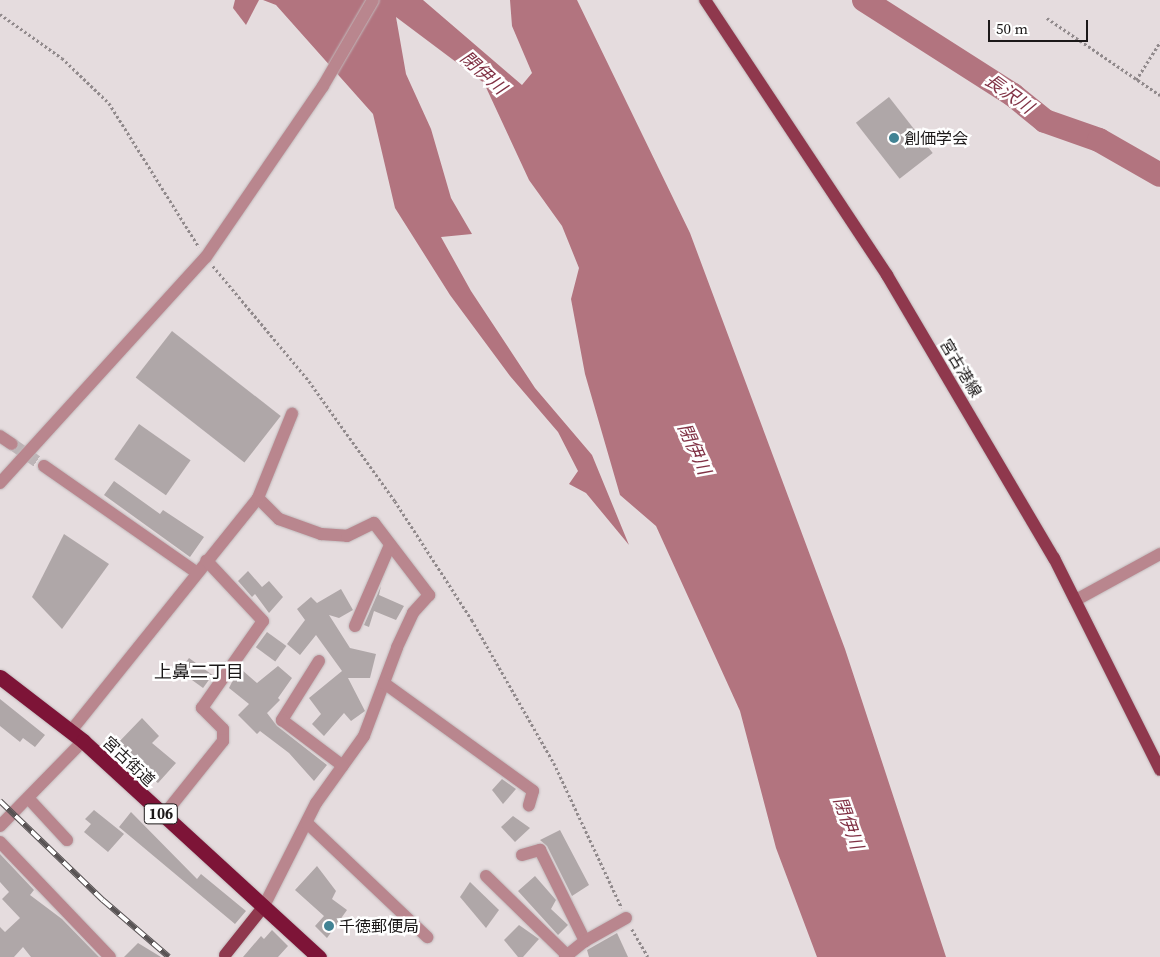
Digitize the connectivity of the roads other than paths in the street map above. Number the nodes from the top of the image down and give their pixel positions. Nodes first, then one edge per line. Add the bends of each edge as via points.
1 (373, 0) edge
2 (705, 0) edge
3 (292, 414) dead end
4 (0, 436) edge
5 (12, 444) tunnel mouth
6 (44, 466) tunnel mouth
7 (0, 483) edge
8 (258, 498) junction
9 (390, 545) junction
10 (1160, 554) edge
11 (206, 560) junction
12 (196, 572) junction
13 (1076, 600) junction
14 (355, 626) dead end
15 (319, 661) dead end
16 (0, 677) edge
17 (384, 683) junction
18 (70, 732) junction
19 (82, 741) junction
20 (343, 766) junction
21 (1160, 770) edge
22 (29, 799) junction
23 (529, 805) dead end
24 (163, 816) junction
25 (307, 823) junction
26 (0, 826) edge
27 (67, 840) dead end
28 (0, 842) edge
29 (522, 855) dead end
30 (486, 876) dead end
31 (264, 906) junction
32 (626, 918) road end
33 (427, 937) dead end
34 (585, 941) junction
35 (225, 955) dead end
36 (566, 956) edge
37 (110, 957) edge
38 (319, 957) edge

1 - 7 street via 318,94 206,257
2 - 13 main road, 宮古港線 via 886,275
3 - 8 street
4 - 5 street
6 - 12 street
8 - 9 street via 279,519 320,534 347,536 374,523
8 - 11 street
9 - 14 street
9 - 17 street via 429,595 413,613
10 - 13 street
11 - 12 street
11 - 24 street via 263,621 202,708 223,729 223,741
12 - 18 street
13 - 21 main road, 宮古港線
15 - 20 street via 282,720
16 - 18 highway, 宮古街道 / 106
17 - 20 street via 364,736
17 - 23 street via 533,791
18 - 19 highway, 宮古街道 / 106
19 - 22 street
19 - 24 highway, 宮古街道 / 106
20 - 25 street via 316,803
22 - 26 street
22 - 27 street
24 - 31 highway, 宮古街道 / 106
25 - 31 street
25 - 33 street
28 - 37 street
29 - 34 street via 540,850
30 - 36 street
31 - 35 main road
31 - 38 highway, 宮古街道 / 106
32 - 34 street
34 - 36 street

